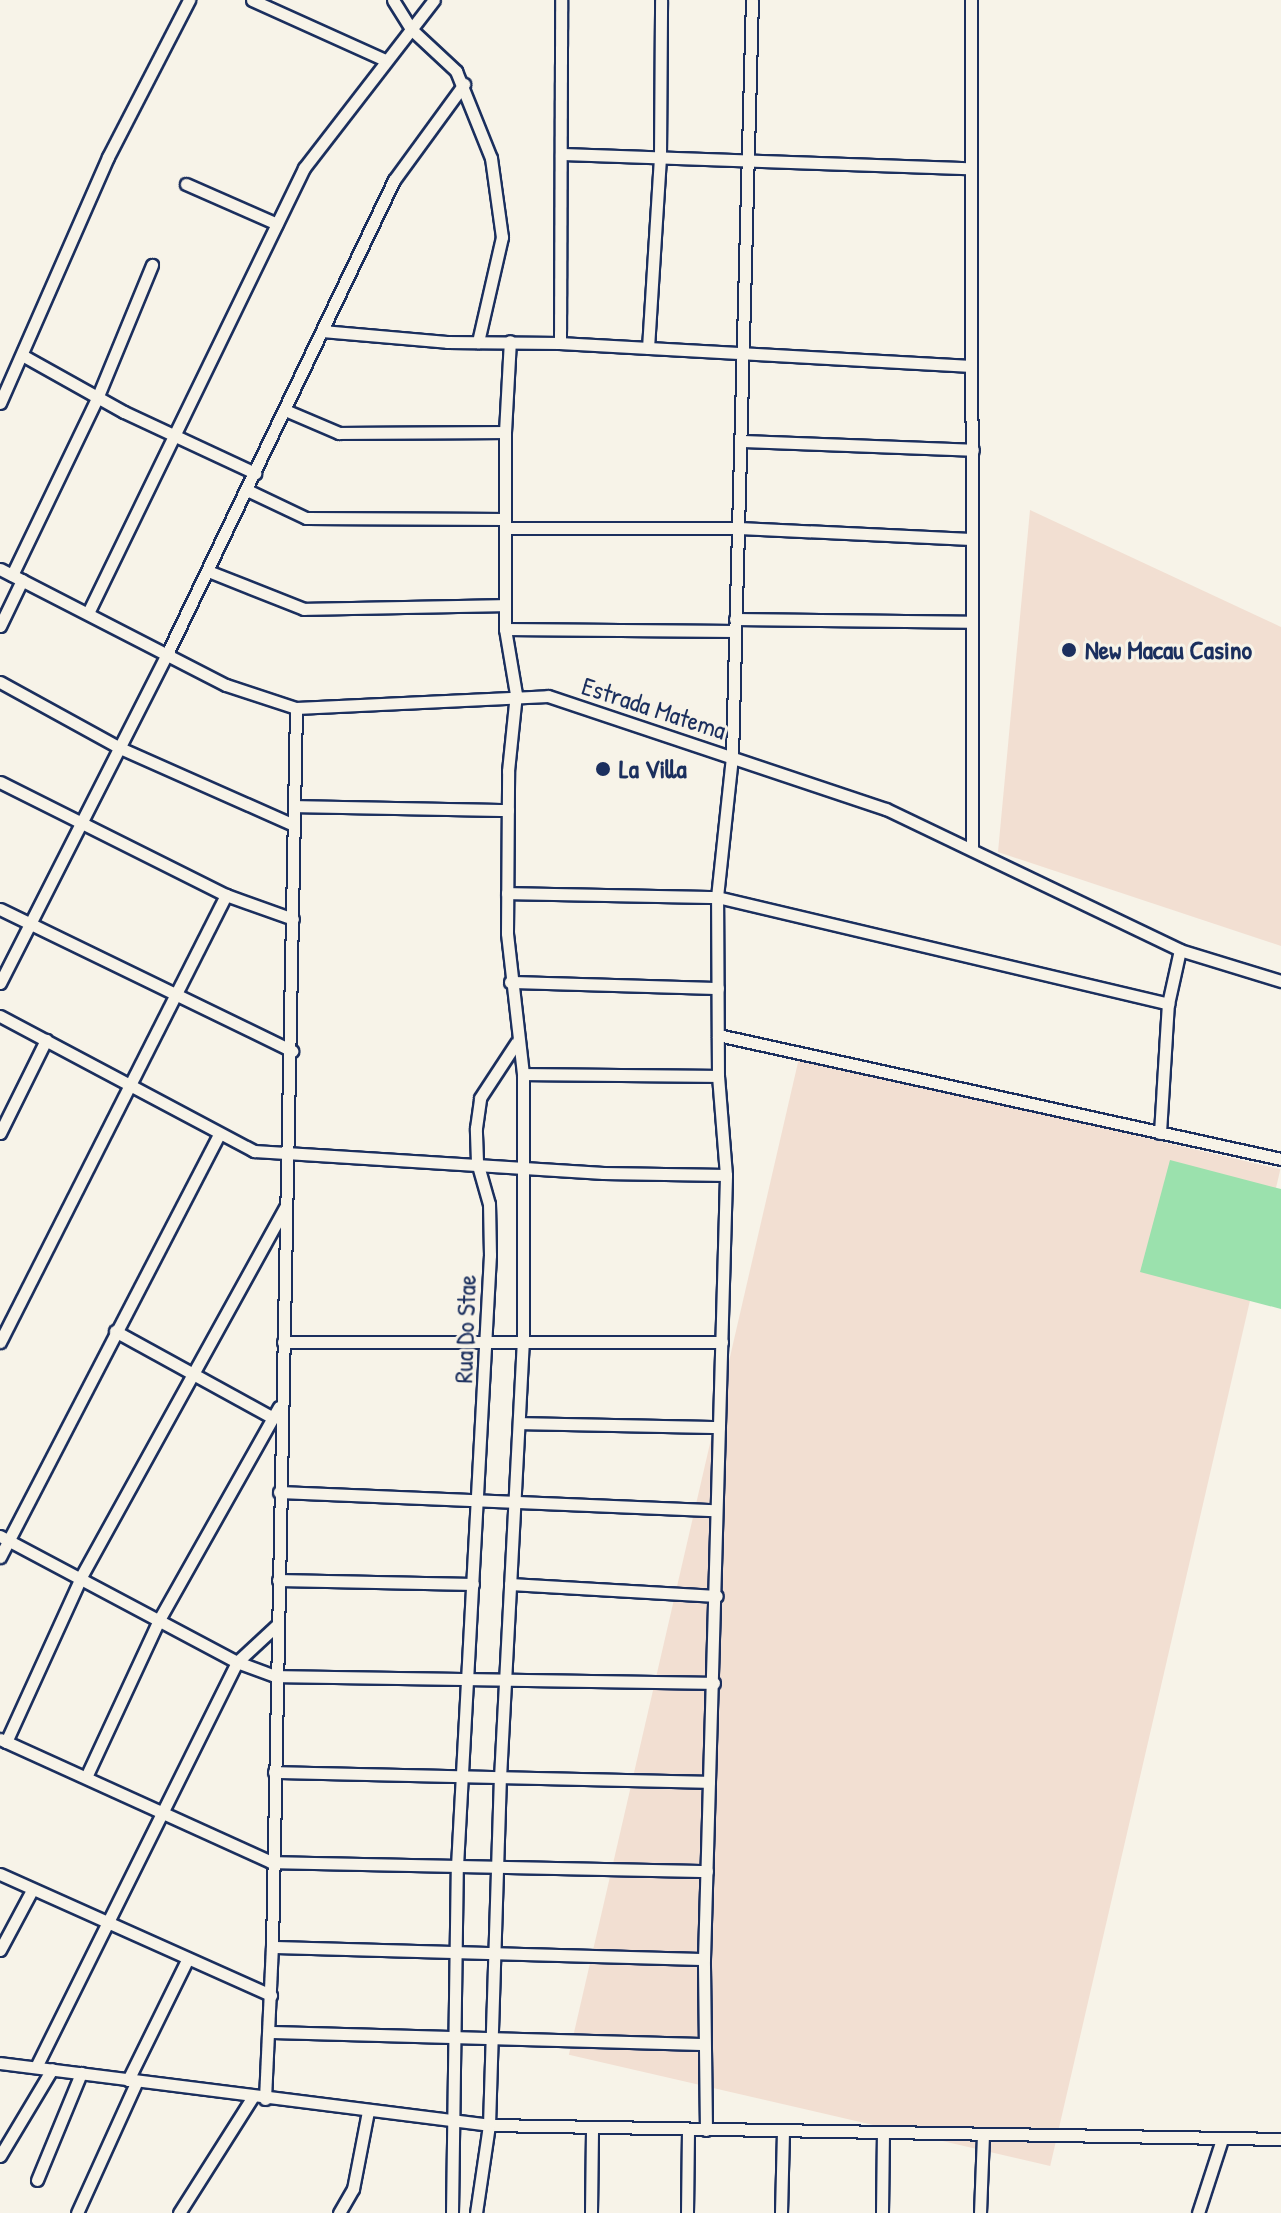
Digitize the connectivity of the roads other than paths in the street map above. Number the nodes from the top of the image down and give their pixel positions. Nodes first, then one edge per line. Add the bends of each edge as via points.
1 (189, 0) edge
2 (252, 0) edge
3 (393, 0) edge
4 (434, 0) edge
5 (561, 0) edge
6 (661, 0) edge
7 (752, 0) edge
8 (971, 0) edge
9 (411, 29) junction
10 (385, 60) junction
11 (464, 84) junction
12 (561, 154) junction
13 (660, 156) junction
14 (749, 162) junction
15 (970, 168) junction
16 (186, 184) dead end
17 (277, 224) junction
18 (152, 265) dead end
19 (322, 331) junction
20 (510, 341) junction
21 (478, 342) junction
22 (560, 343) junction
23 (648, 348) junction
24 (746, 352) junction
25 (22, 355) junction
26 (970, 366) junction
27 (98, 396) junction
28 (0, 403) edge
29 (285, 410) junction
30 (505, 432) junction
31 (174, 436) junction
32 (742, 441) junction
33 (973, 450) junction
34 (255, 473) junction
35 (247, 490) junction
36 (505, 524) junction
37 (739, 528) junction
38 (971, 539) junction
39 (0, 569) edge
40 (208, 571) junction
41 (17, 578) junction
42 (505, 605) junction
43 (88, 613) junction
44 (969, 622) junction
45 (735, 625) junction
46 (0, 626) edge
47 (505, 629) junction
48 (167, 654) junction
49 (0, 682) edge
50 (516, 694) junction
51 (296, 708) junction
52 (120, 748) junction
53 (732, 757) junction
54 (0, 782) edge
55 (295, 806) junction
56 (508, 810) junction
57 (82, 823) junction
58 (294, 825) junction
59 (972, 847) junction
60 (507, 893) junction
61 (226, 895) junction
62 (717, 897) junction
63 (0, 909) edge
64 (293, 919) junction
65 (31, 925) junction
66 (1180, 950) junction
67 (1281, 981) edge
68 (510, 982) junction
69 (0, 983) edge
70 (718, 988) junction
71 (175, 995) junction
72 (1168, 1004) junction
73 (0, 1016) edge
74 (718, 1035) junction
75 (46, 1040) junction
76 (516, 1043) junction
77 (292, 1051) junction
78 (523, 1074) junction
79 (718, 1076) junction
80 (129, 1084) junction
81 (1, 1127) edge
82 (1160, 1133) junction
83 (218, 1136) junction
84 (288, 1157) junction
85 (1281, 1159) edge
86 (477, 1162) junction
87 (525, 1168) junction
88 (726, 1175) junction
89 (287, 1204) junction
90 (115, 1331) junction
91 (488, 1340) junction
92 (523, 1340) junction
93 (0, 1342) edge
94 (283, 1342) junction
95 (722, 1342) junction
96 (190, 1372) junction
97 (281, 1403) junction
98 (273, 1418) junction
99 (520, 1423) junction
100 (719, 1427) junction
101 (279, 1492) junction
102 (479, 1499) junction
103 (516, 1501) junction
104 (715, 1510) junction
105 (4, 1538) edge
106 (0, 1557) edge
107 (82, 1575) junction
108 (278, 1580) junction
109 (473, 1584) junction
110 (510, 1584) junction
111 (717, 1596) junction
112 (160, 1618) junction
113 (277, 1625) junction
114 (237, 1662) junction
115 (275, 1676) junction
116 (466, 1681) junction
117 (505, 1681) junction
118 (714, 1683) junction
119 (3, 1740) edge
120 (274, 1772) junction
121 (87, 1775) junction
122 (462, 1777) junction
123 (500, 1778) junction
124 (709, 1782) junction
125 (164, 1812) junction
126 (271, 1862) junction
127 (457, 1866) junction
128 (496, 1868) junction
129 (707, 1871) junction
130 (0, 1874) edge
131 (32, 1890) junction
132 (104, 1924) junction
133 (272, 1947) junction
134 (0, 1950) edge
135 (454, 1951) junction
136 (492, 1952) junction
137 (704, 1959) junction
138 (187, 1960) junction
139 (271, 1995) junction
140 (269, 2032) junction
141 (452, 2038) junction
142 (491, 2039) junction
143 (704, 2044) junction
144 (0, 2063) edge
145 (36, 2067) junction
146 (52, 2069) junction
147 (81, 2073) junction
148 (132, 2080) junction
149 (252, 2098) junction
150 (265, 2099) junction
151 (368, 2111) junction
152 (454, 2122) junction
153 (489, 2125) junction
154 (592, 2127) junction
155 (688, 2129) junction
156 (706, 2130) junction
157 (783, 2131) junction
158 (883, 2133) junction
159 (983, 2134) junction
160 (1222, 2139) junction
161 (1281, 2139) edge
162 (0, 2156) edge
163 (37, 2180) dead end
164 (77, 2213) edge
165 (179, 2213) edge
166 (339, 2213) edge
167 (452, 2213) edge
168 (476, 2213) edge
169 (591, 2213) edge
170 (687, 2213) edge
171 (781, 2213) edge
172 (882, 2213) edge
173 (980, 2213) edge
174 (1198, 2213) edge

1 - 25 street via 108,157
2 - 10 street
3 - 9 street
4 - 9 street
5 - 12 street
6 - 13 street
7 - 14 street
8 - 15 street
9 - 10 street
9 - 11 street
10 - 17 street via 304,168
11 - 19 street via 394,180
11 - 21 street via 491,158 502,237
12 - 13 street
12 - 22 street
13 - 14 street
13 - 23 street
14 - 15 street
14 - 24 street
15 - 26 street
16 - 17 street
17 - 31 street
18 - 27 street
19 - 21 street
19 - 29 street
20 - 21 street
20 - 22 street
20 - 30 street
22 - 23 street
23 - 24 street
24 - 26 street
24 - 32 street
25 - 27 street
25 - 28 street
26 - 33 street
27 - 31 street
27 - 41 street
29 - 30 street via 339,433
29 - 34 street
30 - 36 street
31 - 34 street
31 - 43 street
32 - 33 street
32 - 37 street
33 - 38 street
34 - 35 street
35 - 36 street via 306,518
35 - 40 street
36 - 37 street
36 - 42 street
37 - 38 street
37 - 45 street
38 - 44 street
39 - 41 street, Estrada Matema
40 - 42 street via 304,609
40 - 48 street
41 - 43 street, Estrada Matema
41 - 46 street
42 - 47 street
43 - 48 street, Estrada Matema
44 - 45 street
44 - 59 street
45 - 47 street
45 - 53 street
47 - 50 street
48 - 51 street, Estrada Matema via 226,685
48 - 52 street
49 - 52 street
50 - 51 street, Estrada Matema
50 - 53 street, Estrada Matema via 548,696
50 - 56 street
51 - 55 street
52 - 57 street
52 - 58 street
53 - 59 street, Estrada Matema via 886,809
53 - 62 street
54 - 57 street
55 - 56 street
55 - 58 street
56 - 60 street
57 - 61 street
57 - 65 street
58 - 64 street
59 - 66 street, Estrada Matema
60 - 62 street
60 - 68 street
61 - 64 street
61 - 71 street
62 - 70 street
62 - 72 street
63 - 65 street
64 - 77 street
65 - 69 street
65 - 71 street
66 - 67 street, Estrada Matema
66 - 72 street
68 - 70 street
68 - 76 street
70 - 74 street
71 - 77 street
71 - 80 street
72 - 82 street
73 - 75 street
74 - 79 street
74 - 82 street
75 - 80 street
75 - 81 street
76 - 78 street
76 - 86 street, Rua Do Stae via 480,1098
77 - 84 street
78 - 79 street
78 - 87 street
79 - 88 street
80 - 83 street
80 - 93 street
82 - 85 street
83 - 84 street via 254,1151
83 - 90 street
84 - 86 street
84 - 89 street
86 - 87 street
86 - 91 street, Rua Do Stae via 489,1204
87 - 88 street
87 - 92 street
88 - 95 street
89 - 94 street
89 - 96 street
90 - 96 street
90 - 105 street
91 - 92 street
91 - 94 street
91 - 102 street, Rua Do Stae
92 - 95 street
92 - 99 street
94 - 97 street
95 - 100 street
96 - 98 street
96 - 107 street
97 - 98 street
97 - 101 street
98 - 112 street
99 - 100 street
99 - 103 street
100 - 104 street
101 - 102 street
101 - 108 street
102 - 103 street
102 - 109 street, Rua Do Stae
103 - 104 street
103 - 110 street
104 - 111 street
105 - 106 street
105 - 107 street
107 - 112 street
107 - 119 street
108 - 109 street
108 - 113 street
109 - 116 street, Rua Do Stae
110 - 111 street
110 - 117 street
111 - 118 street
112 - 114 street
112 - 121 street
113 - 114 street
113 - 115 street
114 - 115 street
114 - 125 street
115 - 116 street
115 - 120 street
116 - 117 street
116 - 122 street, Rua Do Stae
117 - 118 street
117 - 123 street
118 - 124 street
119 - 121 street
120 - 122 street
120 - 126 street
121 - 125 street
122 - 123 street
122 - 127 street, Rua Do Stae
123 - 124 street
123 - 128 street
124 - 129 street
125 - 126 street
125 - 132 street
126 - 127 street
126 - 133 street
127 - 128 street
127 - 135 street, Rua Do Stae
128 - 129 street
128 - 136 street
129 - 137 street
130 - 131 street
131 - 132 street
131 - 134 street
132 - 138 street
132 - 145 street
133 - 135 street
133 - 139 street
135 - 136 street
135 - 141 street, Rua Do Stae
136 - 137 street
136 - 142 street
137 - 143 street
138 - 139 street
138 - 148 street
139 - 140 street
140 - 141 street
140 - 150 street
141 - 142 street
141 - 152 street, Rua Do Stae
142 - 143 street
142 - 153 street
143 - 156 street
144 - 145 street
145 - 146 street
146 - 147 street
146 - 162 street
147 - 148 street
147 - 163 street
148 - 149 street
148 - 164 street
149 - 150 street
149 - 165 street
150 - 151 street
151 - 152 street
151 - 166 street via 353,2189
152 - 153 street
152 - 167 street, Rua Do Stae
153 - 154 street
153 - 168 street
154 - 155 street
154 - 169 street
155 - 156 street
155 - 170 street
156 - 157 street
157 - 158 street
157 - 171 street
158 - 159 street
158 - 172 street
159 - 160 street
159 - 173 street
160 - 161 street
160 - 174 street

